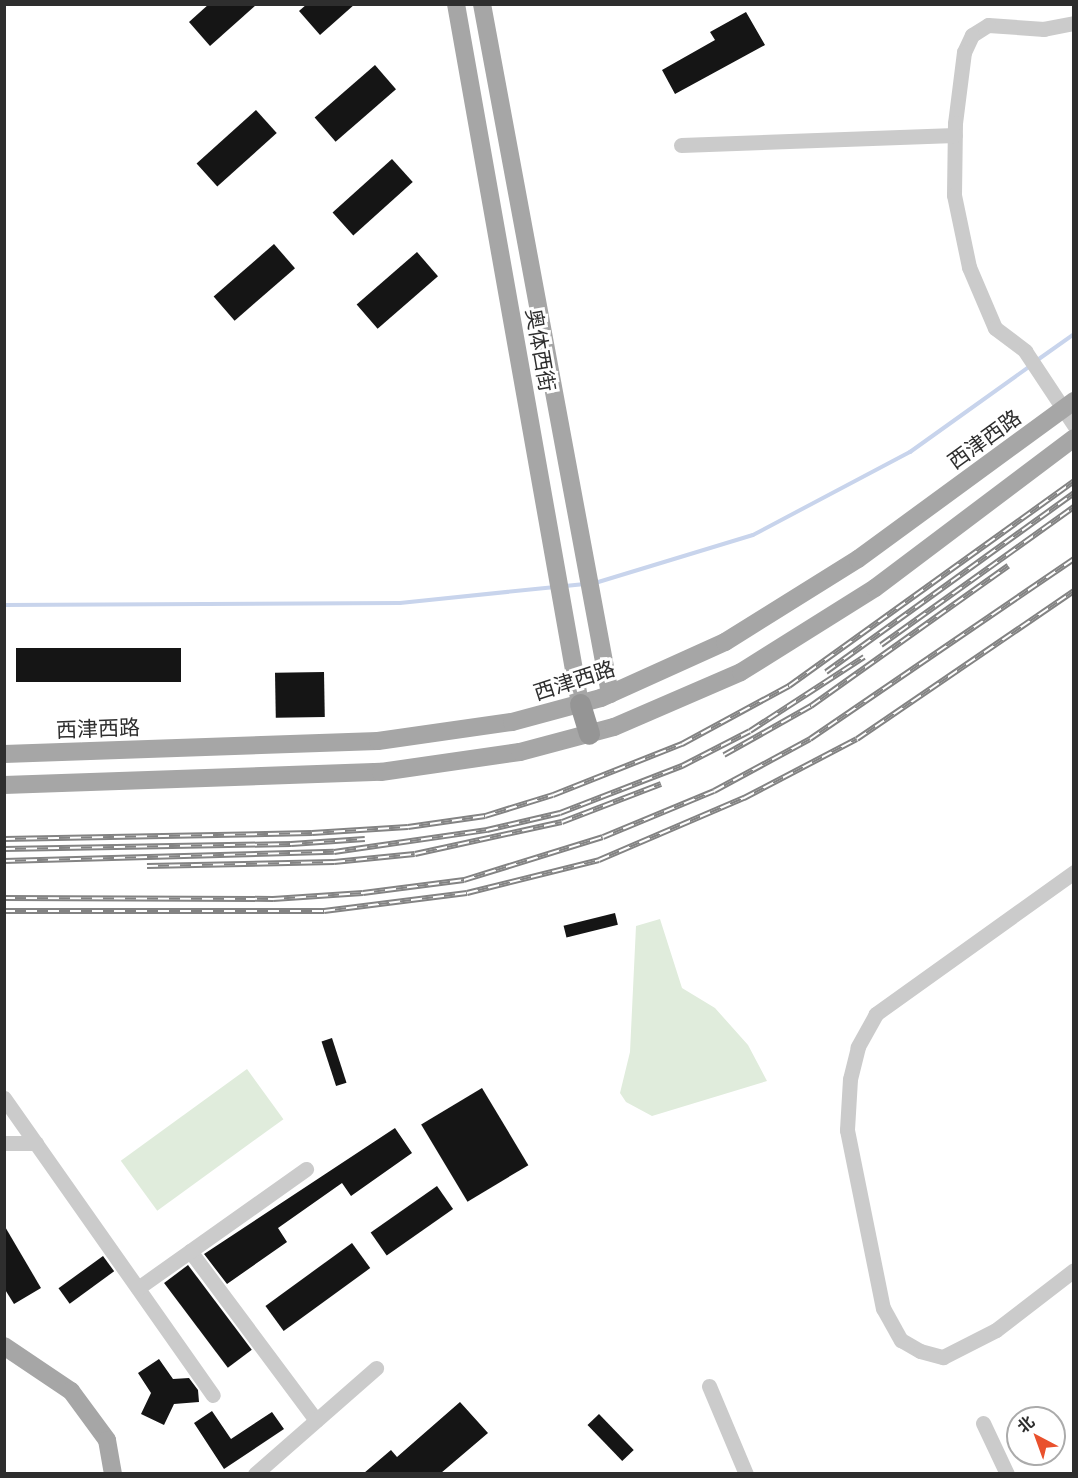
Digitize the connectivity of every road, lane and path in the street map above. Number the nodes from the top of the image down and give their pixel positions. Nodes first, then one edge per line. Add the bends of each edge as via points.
1 (456, 4) edge
2 (482, 4) edge
3 (1070, 23) edge
4 (955, 135) junction
5 (681, 145) dead end
6 (1068, 406) edge
7 (1074, 425) edge
8 (1074, 438) edge
9 (610, 694) junction
10 (580, 704) junction
11 (588, 734) junction
12 (4, 754) edge
13 (4, 785) edge
14 (1074, 872) edge
15 (4, 1098) edge
16 (4, 1143) edge
17 (36, 1143) junction
18 (306, 1169) dead end
19 (190, 1251) junction
20 (1074, 1270) edge
21 (138, 1288) junction
22 (4, 1346) edge
23 (376, 1368) dead end
24 (709, 1386) dead end
25 (213, 1395) dead end
26 (316, 1420) junction
27 (983, 1423) dead end
28 (113, 1473) edge
29 (255, 1473) edge
30 (746, 1473) edge
31 (1007, 1473) edge

1 - 10 main road, 奥体西街
2 - 9 main road, 奥体西街
3 - 4 street via 1044,29 988,26 972,34 964,52
4 - 5 street
4 - 6 street via 954,195 969,267 995,328 1025,351
6 - 7 street
6 - 9 main road, 西津西路 via 849,565 725,642
8 - 11 main road via 875,588 741,672
9 - 10 main road, 西津西路
10 - 11 highway
10 - 12 main road, 西津西路 via 512,722 378,741
11 - 13 main road via 520,752 381,772
14 - 20 street via 876,1014 858,1047 850,1079 847,1130 883,1308 901,1340 920,1351 943,1356 996,1330
15 - 17 street
16 - 17 street
17 - 21 street
18 - 19 street
19 - 21 street
19 - 26 street
21 - 25 street
22 - 28 main road via 71,1391 107,1440
23 - 26 street
24 - 30 street
26 - 29 street
27 - 31 street

